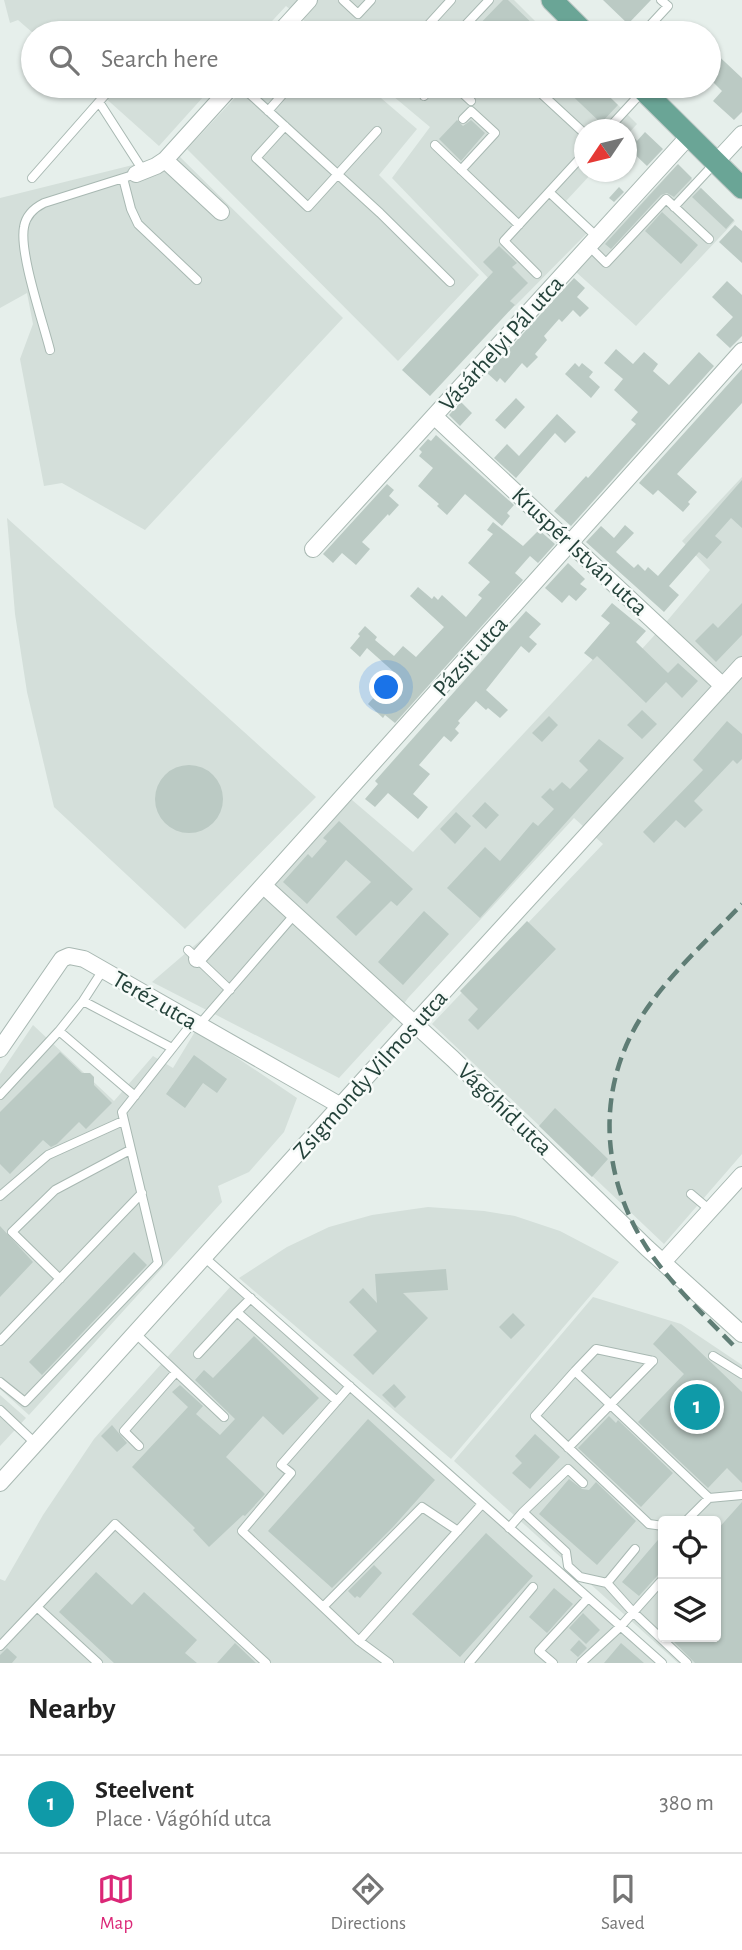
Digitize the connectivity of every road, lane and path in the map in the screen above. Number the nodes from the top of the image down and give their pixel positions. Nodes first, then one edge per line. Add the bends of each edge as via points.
1 (309, 0) edge
2 (343, 0) edge
3 (371, 0) edge
4 (451, 0) edge
5 (489, 0) edge
6 (662, 0) edge
7 (554, 1) edge
8 (290, 21) edge
9 (432, 21) edge
10 (469, 21) edge
11 (573, 21) edge
12 (654, 21) edge
13 (102, 98) edge
14 (221, 98) edge
15 (254, 98) edge
16 (279, 98) edge
17 (468, 98) edge
18 (546, 98) edge
19 (637, 98) edge
20 (654, 98) edge
21 (471, 101) dead end
22 (99, 102) junction
23 (268, 111) junction
24 (463, 119) dead end
25 (617, 119) edge
26 (574, 125) edge
27 (285, 127) junction
28 (377, 131) dead end
29 (742, 134) edge
30 (689, 136) junction
31 (435, 145) dead end
32 (165, 160) junction
33 (716, 162) junction
34 (574, 165) edge
35 (461, 170) junction
36 (338, 174) junction
37 (134, 175) junction
38 (32, 178) dead end
39 (742, 188) edge
40 (549, 192) junction
41 (674, 207) junction
42 (221, 212) dead end
43 (519, 225) junction
44 (709, 239) dead end
45 (592, 241) junction
46 (537, 274) dead end
47 (197, 280) dead end
48 (450, 282) dead end
49 (50, 350) dead end
50 (742, 352) edge
51 (435, 417) junction
52 (571, 543) junction
53 (313, 549) dead end
54 (742, 666) edge
55 (723, 686) junction
56 (264, 886) junction
57 (295, 915) junction
58 (193, 955) joint
59 (103, 970) junction
60 (230, 990) junction
61 (83, 1001) junction
62 (196, 1023) junction
63 (415, 1023) junction
64 (59, 1031) junction
65 (172, 1048) junction
66 (0, 1049) edge
67 (0, 1094) edge
68 (135, 1096) junction
69 (341, 1106) junction
70 (123, 1121) junction
71 (130, 1150) junction
72 (742, 1175) edge
73 (142, 1193) junction
74 (691, 1194) dead end
75 (0, 1196) edge
76 (710, 1210) junction
77 (204, 1257) junction
78 (663, 1262) junction
79 (60, 1279) junction
80 (251, 1298) junction
81 (237, 1312) junction
82 (135, 1333) junction
83 (742, 1335) edge
84 (0, 1342) edge
85 (198, 1354) dead end
86 (713, 1356) dead end
87 (575, 1371) junction
88 (176, 1372) junction
89 (742, 1374) edge
90 (0, 1382) edge
91 (350, 1386) junction
92 (337, 1401) junction
93 (610, 1404) junction
94 (0, 1410) edge
95 (223, 1417) dead end
96 (35, 1443) junction
97 (139, 1446) dead end
98 (568, 1448) junction
99 (0, 1483) edge
100 (583, 1483) dead end
101 (742, 1494) edge
102 (709, 1497) junction
103 (482, 1504) junction
104 (523, 1512) junction
105 (691, 1516) edge
106 (658, 1525) edge
107 (509, 1528) junction
108 (458, 1531) junction
109 (635, 1549) dead end
110 (607, 1583) junction
111 (658, 1584) edge
112 (533, 1587) dead end
113 (588, 1598) junction
114 (37, 1607) junction
115 (323, 1607) junction
116 (633, 1612) junction
117 (621, 1626) junction
118 (359, 1641) junction
119 (0, 1646) edge
120 (98, 1663) edge
121 (266, 1663) edge
122 (388, 1663) edge
123 (469, 1663) edge
124 (553, 1663) edge
125 (581, 1663) edge
126 (662, 1663) edge
127 (687, 1663) edge

1 - 8 street
2 - 3 lane via 358,14
4 - 9 lane
5 - 10 lane
6 - 12 lane via 668,6
7 - 11 main road
13 - 22 lane
14 - 32 street
15 - 23 lane
16 - 23 lane
17 - 21 lane
18 - 26 lane
19 - 25 lane
20 - 30 main road
22 - 37 lane
22 - 38 lane
23 - 27 lane
24 - 35 lane via 471,111 495,134
27 - 36 lane
27 - 36 lane via 256,158 308,207
28 - 36 lane
29 - 33 street
30 - 33 main road
30 - 45 street, Vásárhelyi Pál utca
31 - 35 lane
32 - 37 street
32 - 42 street
33 - 39 main road
33 - 41 lane
34 - 40 lane
35 - 43 lane
36 - 48 lane
37 - 47 lane via 131,209 138,224
37 - 49 lane via 44,203 27,218 25,254
40 - 43 lane
40 - 45 lane
41 - 44 lane
41 - 45 lane via 666,199 606,263
43 - 46 lane via 504,242
45 - 51 street, Vásárhelyi Pál utca
50 - 52 street, Pázsit utca
51 - 52 street, Kruspér István utca
51 - 53 street, Vásárhelyi Pál utca
52 - 55 street, Kruspér István utca
52 - 56 street, Pázsit utca
54 - 55 street, Zsigmondy Vilmos utca
55 - 63 street, Zsigmondy Vilmos utca
56 - 57 street, Vágóhíd utca
56 - 58 street, Pázsit utca
57 - 60 lane
57 - 63 street, Vágóhíd utca
58 - 60 lane
59 - 61 lane
59 - 62 street, Teréz utca
59 - 66 street, Teréz utca via 84,959 62,959
60 - 62 lane
61 - 64 lane
61 - 65 lane
62 - 65 lane
62 - 69 street, Teréz utca
63 - 69 street, Zsigmondy Vilmos utca
63 - 78 street, Vágóhíd utca
64 - 67 lane
64 - 68 lane
65 - 68 lane
68 - 70 lane via 122,1112
69 - 77 street, Zsigmondy Vilmos utca
70 - 71 lane
70 - 75 lane via 48,1156
71 - 73 lane
71 - 79 lane via 55,1190 12,1232
72 - 76 street
73 - 79 lane
73 - 90 lane via 158,1263 25,1402
74 - 76 lane
76 - 78 street
77 - 80 lane
77 - 82 street, Zsigmondy Vilmos utca
78 - 83 street, Vágóhíd utca
79 - 84 lane
80 - 81 lane
80 - 91 lane
81 - 85 lane
81 - 92 lane
82 - 88 lane
82 - 96 street, Zsigmondy Vilmos utca
86 - 89 lane
87 - 93 lane
87 - 93 lane via 596,1349 653,1361
87 - 98 lane via 535,1416
88 - 95 lane
88 - 97 lane via 124,1431
91 - 92 lane
91 - 103 lane
92 - 115 lane via 281,1465 291,1473 242,1531
93 - 98 lane
93 - 102 lane
94 - 96 lane
96 - 99 street, Zsigmondy Vilmos utca
98 - 106 lane via 649,1524
100 - 104 lane via 568,1469
101 - 102 lane
102 - 105 lane
103 - 107 lane
103 - 108 lane
104 - 107 lane
104 - 110 lane via 566,1552 568,1566 580,1577
107 - 113 lane
108 - 115 lane via 422,1507
108 - 118 lane
109 - 110 lane
110 - 116 lane
111 - 116 lane
112 - 123 lane
113 - 117 lane
113 - 124 lane via 539,1651
114 - 119 lane
114 - 120 lane
114 - 121 lane via 115,1524
115 - 118 lane
116 - 117 lane
116 - 127 lane
117 - 125 lane
117 - 126 lane
118 - 122 lane

